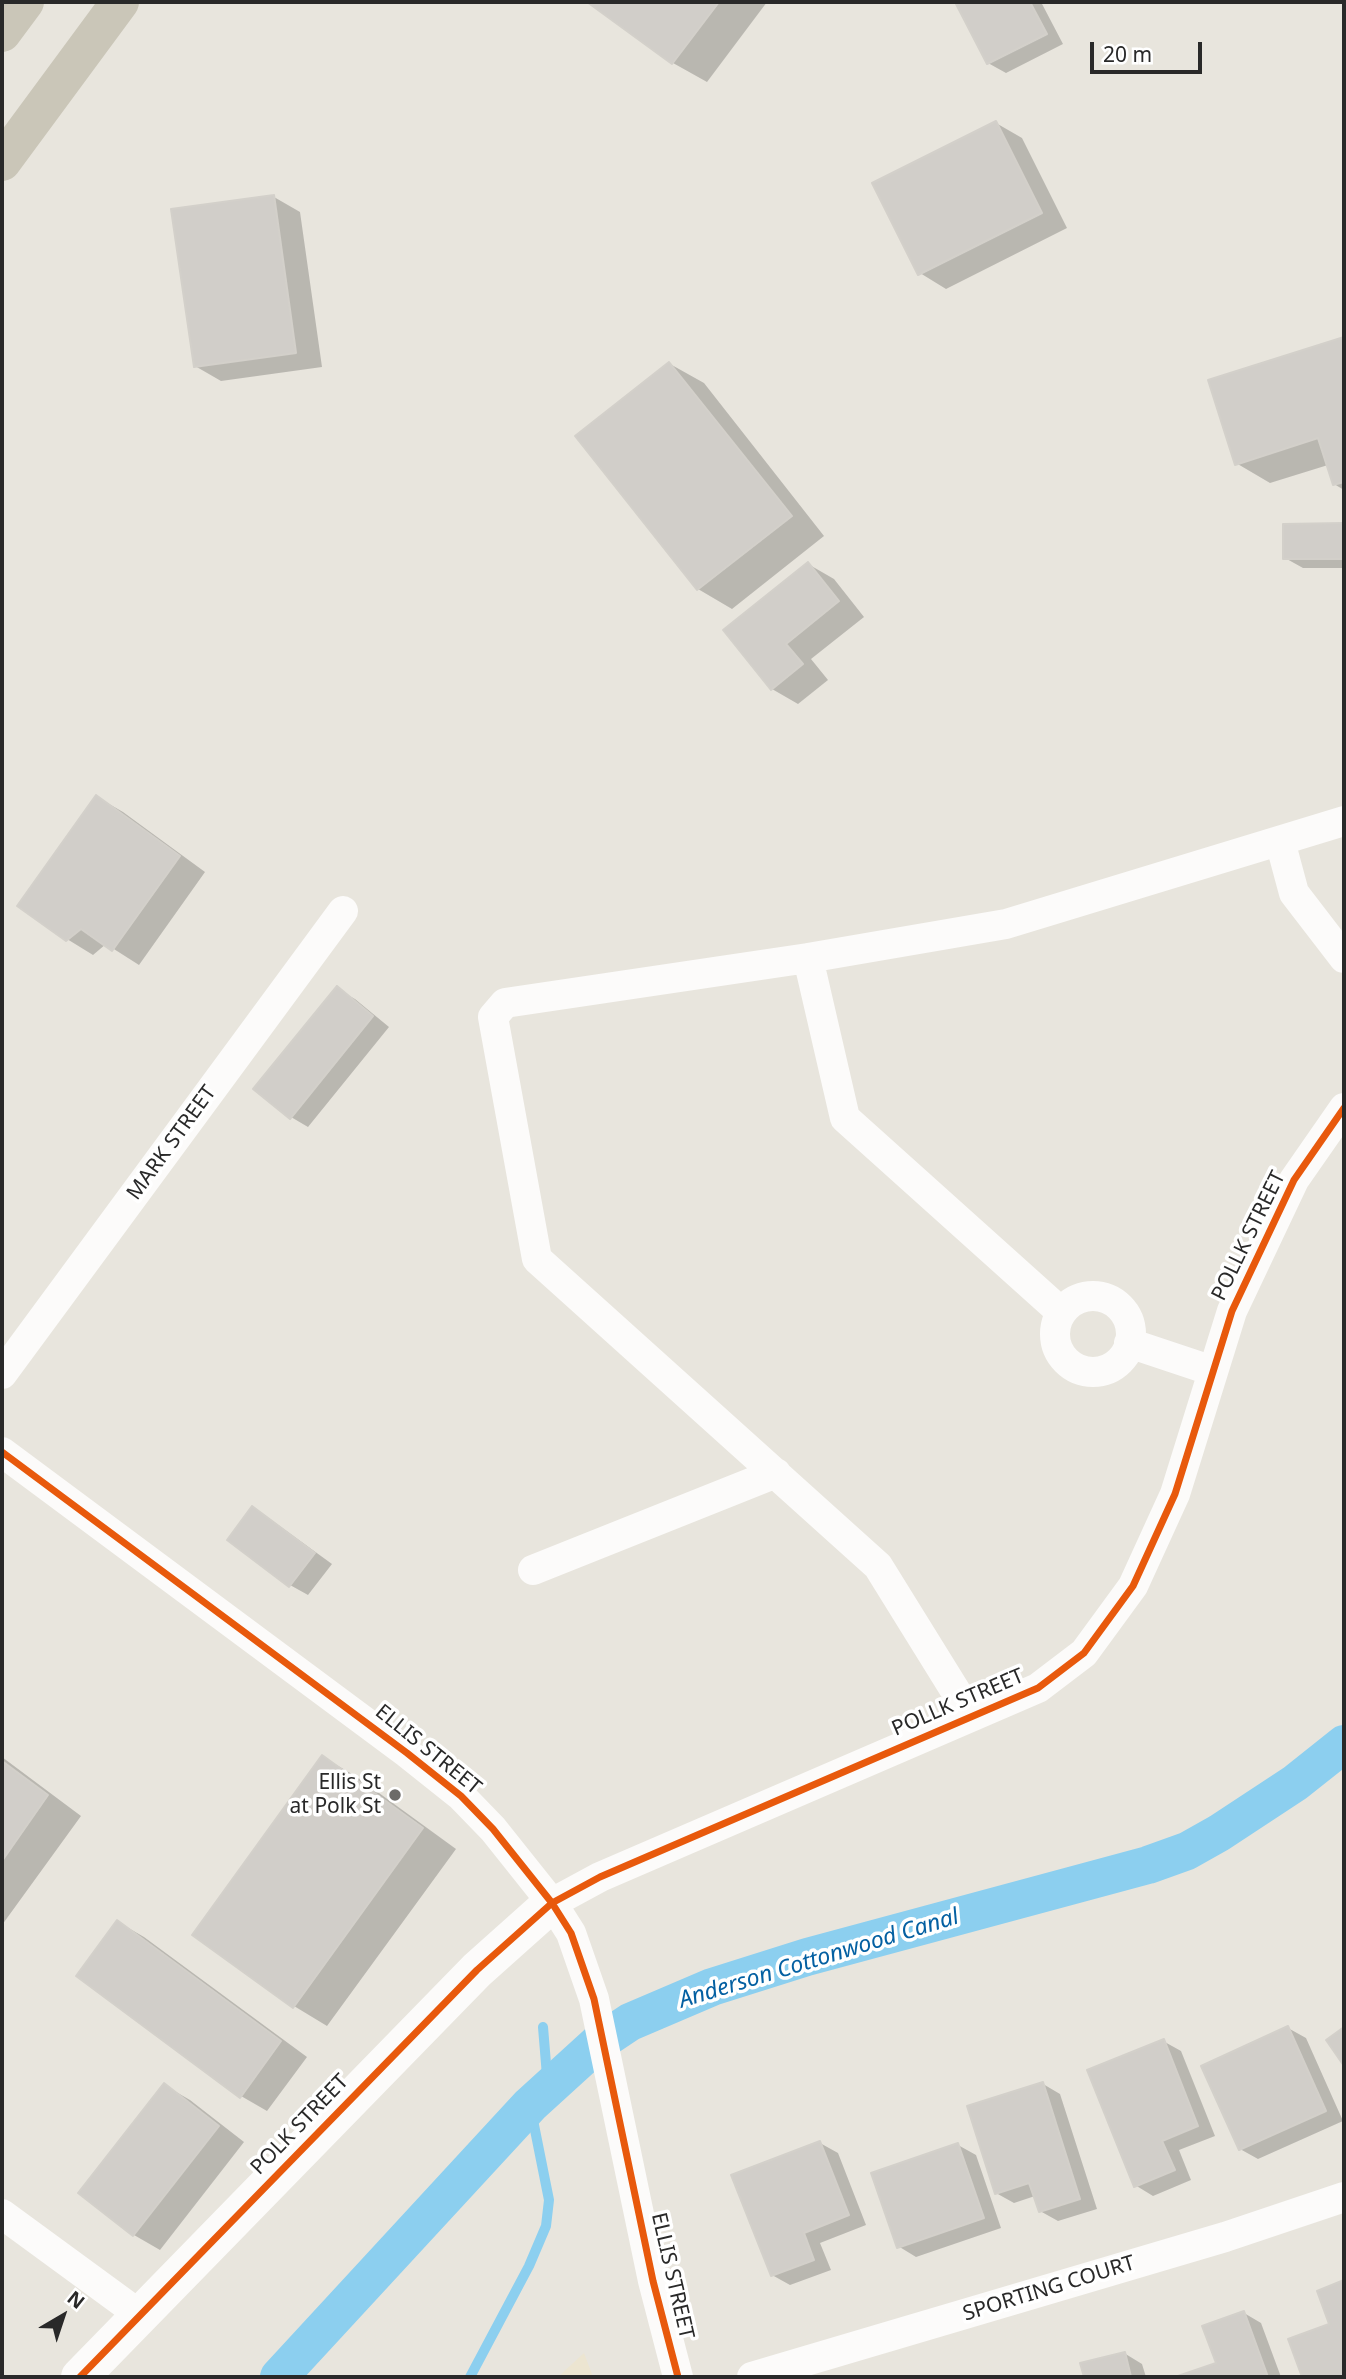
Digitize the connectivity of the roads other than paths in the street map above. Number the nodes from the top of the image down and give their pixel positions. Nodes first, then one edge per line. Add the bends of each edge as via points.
1 (25, 2) edge
2 (120, 2) edge
3 (2, 33) edge
4 (2, 162) edge
5 (1344, 821) edge
6 (1280, 841) junction
7 (343, 911) dead end
8 (808, 958) junction
9 (1344, 958) edge
10 (1344, 1108) edge
11 (1062, 1312) junction
12 (1129, 1343) junction
13 (1213, 1371) junction
14 (2, 1374) edge
15 (2, 1452) edge
16 (776, 1474) junction
17 (533, 1570) dead end
18 (971, 1716) junction
19 (552, 1903) junction
20 (1344, 2197) edge
21 (2, 2214) edge
22 (140, 2315) junction
23 (80, 2377) edge
24 (678, 2377) edge
25 (752, 2377) edge

1 - 3 main road
2 - 4 main road
5 - 6 street
6 - 8 street via 1006,924
6 - 9 street via 1294,893
7 - 14 street, MARK STREET
8 - 11 street via 845,1118
8 - 16 street via 505,1003 493,1017 537,1259
10 - 13 street, POLLK STREET via 1294,1180 1232,1311
11 - 12 street via 1083,1297 1108,1299 1127,1318
11 - 12 street via 1056,1323 1057,1346 1071,1365 1094,1372 1106,1370 1125,1354
12 - 13 street
13 - 18 street, POLLK STREET via 1175,1494 1133,1586 1084,1653 1038,1688
15 - 19 street, ELLIS STREET via 461,1796
16 - 17 street
16 - 18 street via 878,1566
18 - 19 street, POLLK STREET via 600,1877
19 - 22 street, POLK STREET via 477,1970
19 - 24 street, ELLIS STREET via 571,1933 593,1999
20 - 25 street, SPORTING COURT via 1225,2237
21 - 22 street
22 - 23 street, POLK STREET

